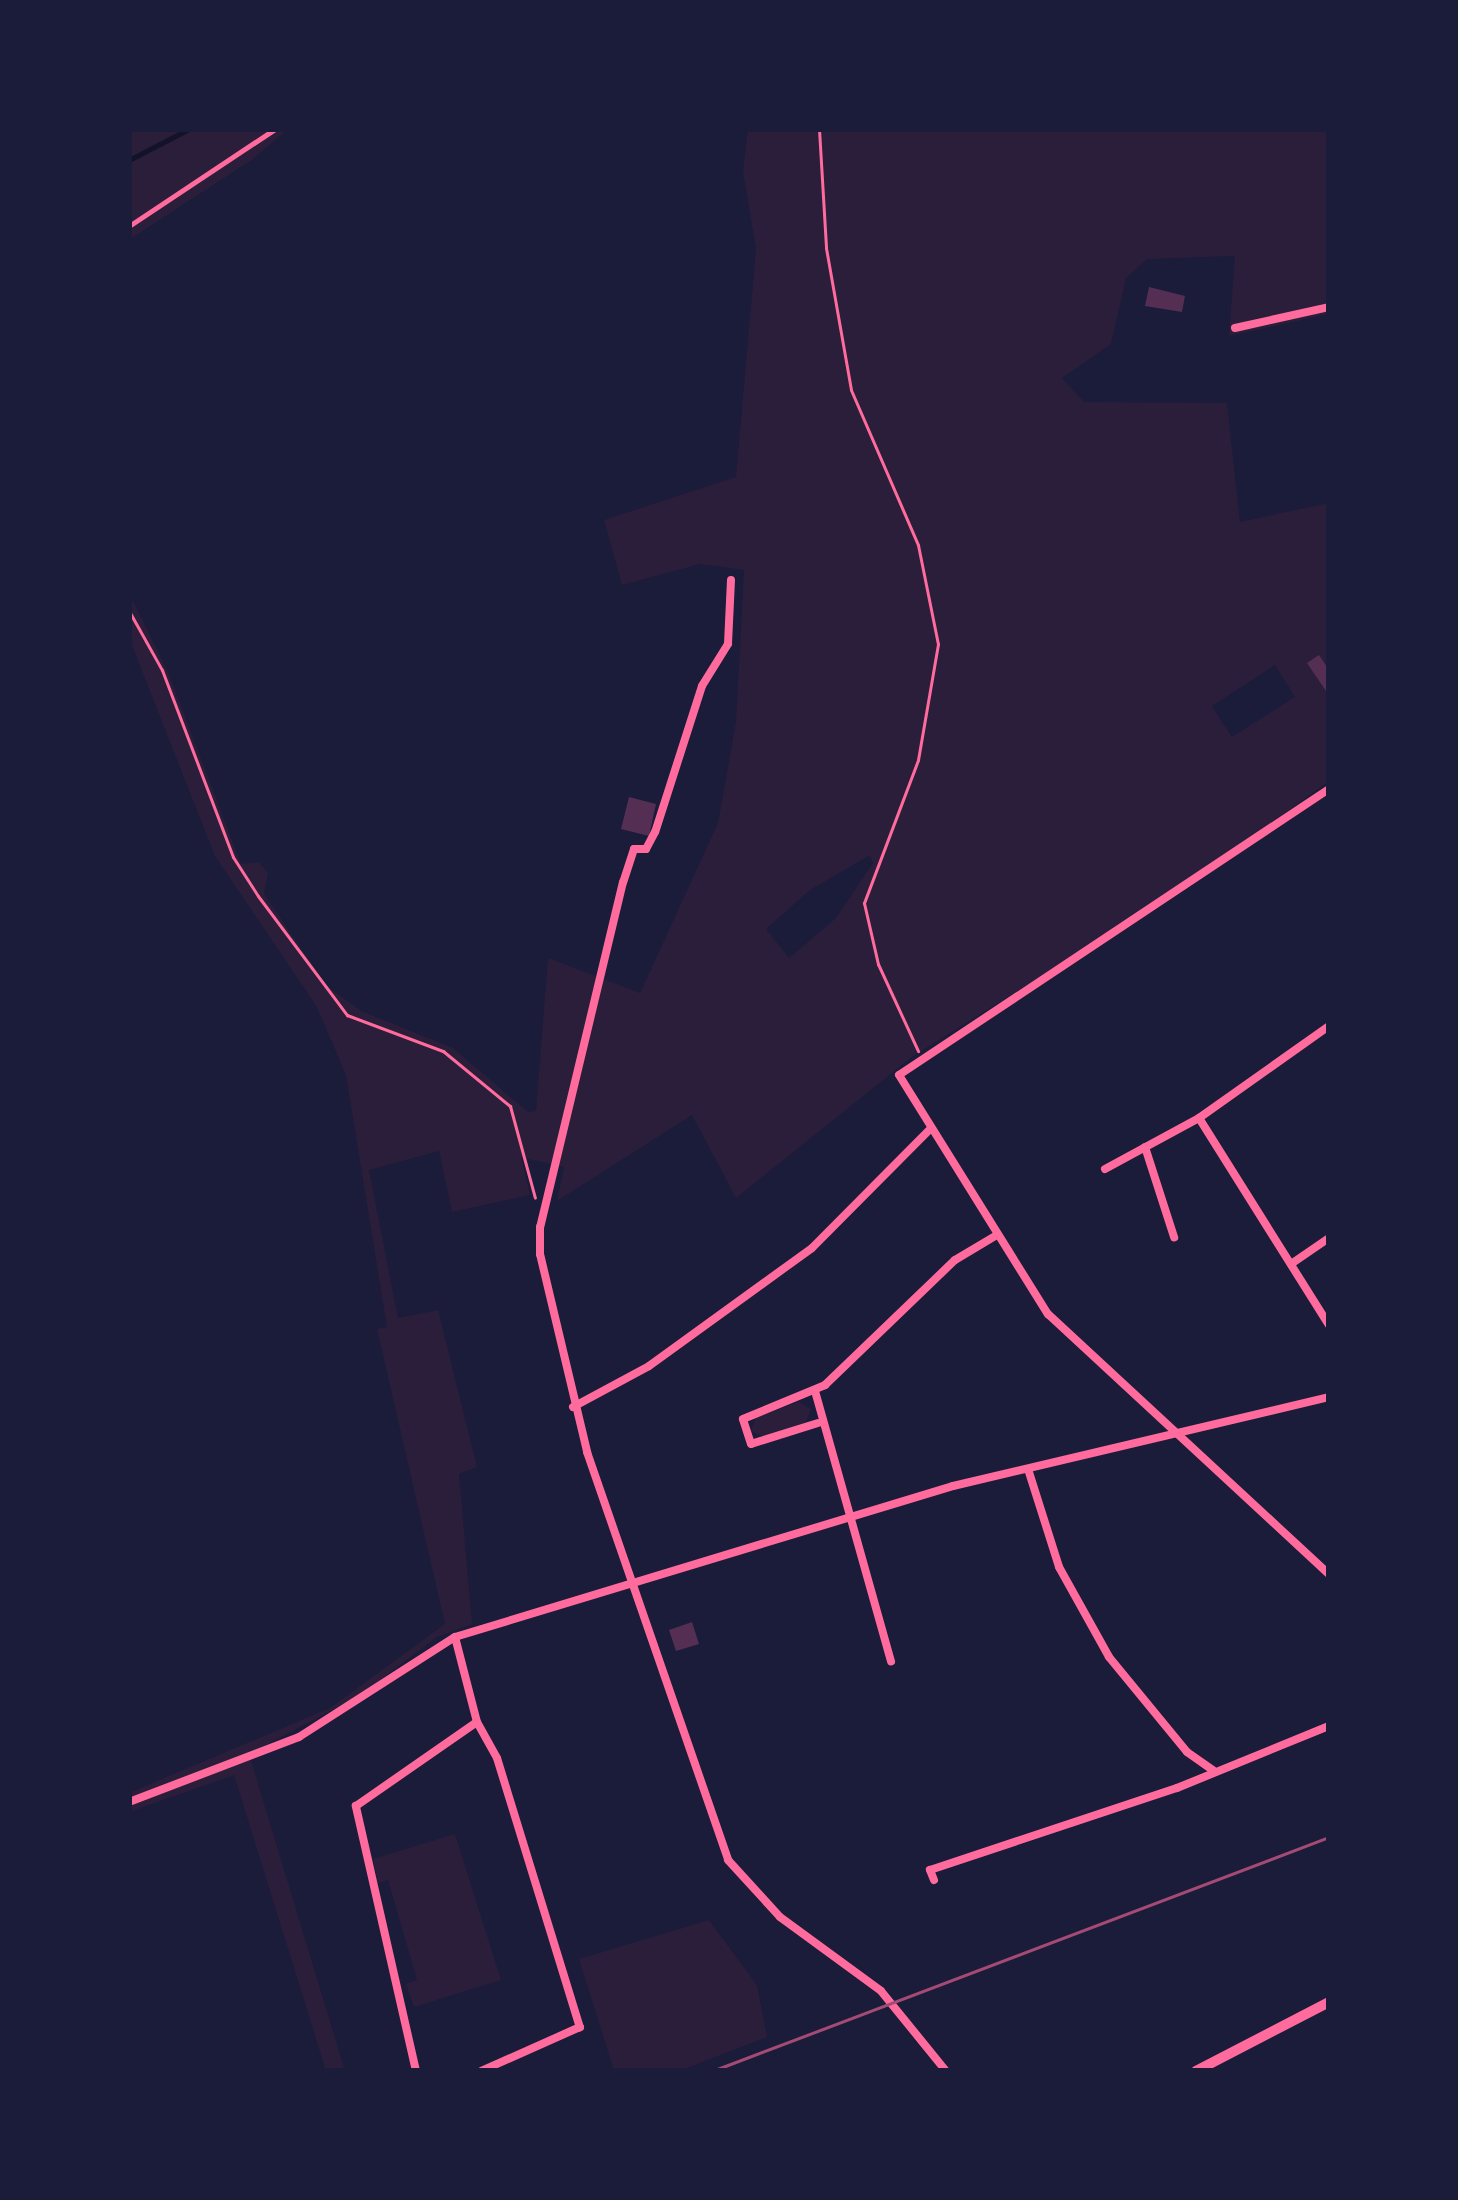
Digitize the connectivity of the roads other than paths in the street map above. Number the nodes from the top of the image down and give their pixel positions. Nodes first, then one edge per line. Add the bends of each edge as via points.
1 (274, 129) edge
2 (129, 226) edge
3 (1329, 307) edge
4 (1235, 328) dead end
5 (730, 580) dead end
6 (1329, 788) edge
7 (1329, 1026) edge
8 (1199, 1118) junction
9 (929, 1130) junction
10 (1145, 1147) junction
11 (1105, 1169) dead end
12 (997, 1235) junction
13 (1174, 1237) dead end
14 (1329, 1238) edge
15 (1291, 1264) junction
16 (1329, 1325) edge
17 (815, 1391) junction
18 (1329, 1397) edge
19 (573, 1406) junction
20 (818, 1423) junction
21 (1173, 1438) junction
22 (1028, 1468) junction
23 (849, 1516) junction
24 (1329, 1574) edge
25 (633, 1583) junction
26 (455, 1636) junction
27 (890, 1663) dead end
28 (477, 1722) junction
29 (1329, 1726) edge
30 (1213, 1770) junction
31 (129, 1802) edge
32 (934, 1880) dead end
33 (1329, 2002) edge
34 (416, 2071) edge
35 (481, 2071) edge
36 (946, 2071) edge
37 (1196, 2071) edge

1 - 2 lane
3 - 4 street
5 - 19 street via 728,644 703,686 655,832 646,849 634,849 623,882 540,1227
6 - 9 street via 1214,872 920,1055 899,1075
7 - 8 street
8 - 10 street
8 - 15 street
9 - 12 street
9 - 19 street via 812,1249 649,1366
10 - 11 street
10 - 13 street
12 - 17 street via 955,1259
12 - 21 street via 1080,1352
14 - 15 street
15 - 16 street
17 - 20 street
17 - 20 street via 743,1419 751,1444
18 - 21 street
19 - 25 street
20 - 23 street
21 - 22 street
21 - 24 street
22 - 23 street
22 - 30 street via 1041,1524 1091,1628 1138,1697
23 - 25 street
23 - 27 street
25 - 26 street
25 - 36 street via 728,1860 765,1904 881,1991
26 - 28 street
26 - 31 street via 299,1737
28 - 34 street via 356,1806
28 - 35 street via 497,1758 580,2027
29 - 30 street
30 - 32 street via 930,1870
33 - 37 street

